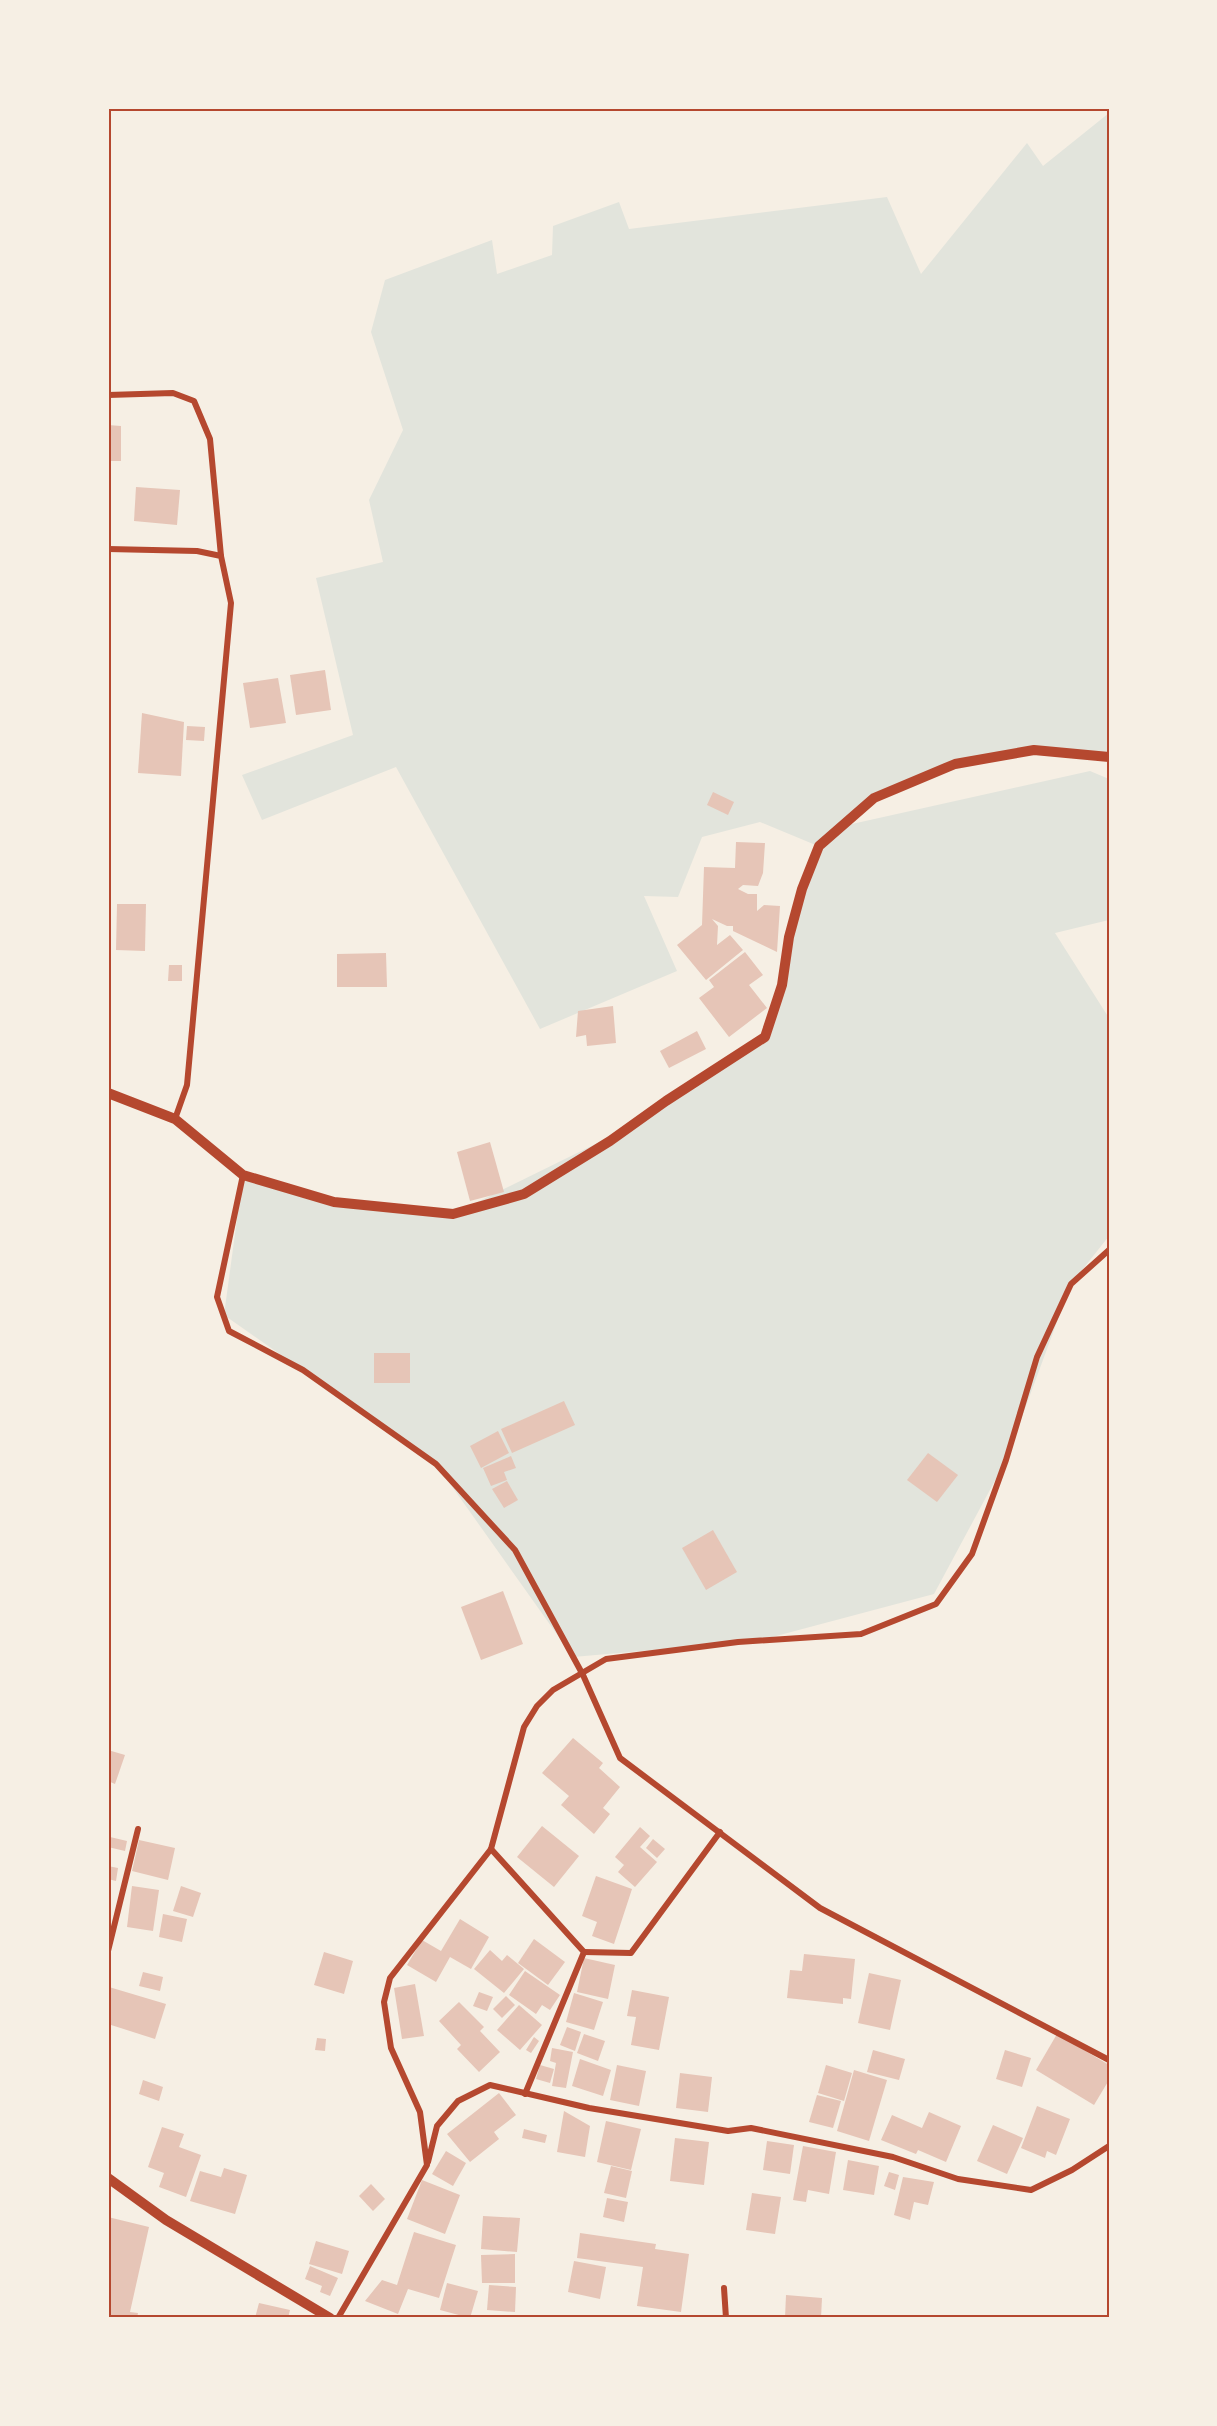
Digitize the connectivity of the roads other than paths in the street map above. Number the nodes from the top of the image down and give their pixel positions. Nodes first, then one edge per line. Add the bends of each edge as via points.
1 (108, 394) edge
2 (108, 549) edge
3 (221, 556) junction
4 (1109, 757) edge
5 (108, 1093) edge
6 (175, 1119) junction
7 (243, 1174) junction
8 (1109, 1250) edge
9 (583, 1675) junction
10 (138, 1829) dead end
11 (720, 1832) junction
12 (491, 1849) junction
13 (108, 1952) edge
14 (584, 1952) junction
15 (1109, 2060) edge
16 (525, 2094) junction
17 (1109, 2146) edge
18 (427, 2165) junction
19 (108, 2178) edge
20 (724, 2288) dead end
21 (330, 2318) edge
22 (338, 2318) edge
23 (726, 2318) edge

1 - 3 street via 173,393 194,401 210,439
2 - 3 street via 197,551
3 - 6 street via 231,603 187,1085
4 - 7 street via 1034,750 955,764 874,798 819,846 789,937 782,986 765,1037 524,1194 453,1214 334,1202
5 - 6 street
6 - 7 street
7 - 9 street via 217,1297 229,1331 303,1370 436,1464 515,1550
8 - 9 street via 1071,1284 1037,1357 972,1554 936,1604 861,1634 738,1642 606,1659
9 - 11 street via 620,1758
9 - 12 street via 553,1690 524,1727
10 - 13 street
11 - 14 street via 631,1953
11 - 15 street via 820,1908
12 - 14 street
12 - 18 street via 390,1978 384,2002 391,2048 420,2112
14 - 16 street
16 - 17 street via 728,2131 751,2128 893,2157 958,2179 1031,2190
16 - 18 street via 490,2085 458,2102 437,2126
18 - 22 street
19 - 21 street via 166,2220
20 - 23 street

